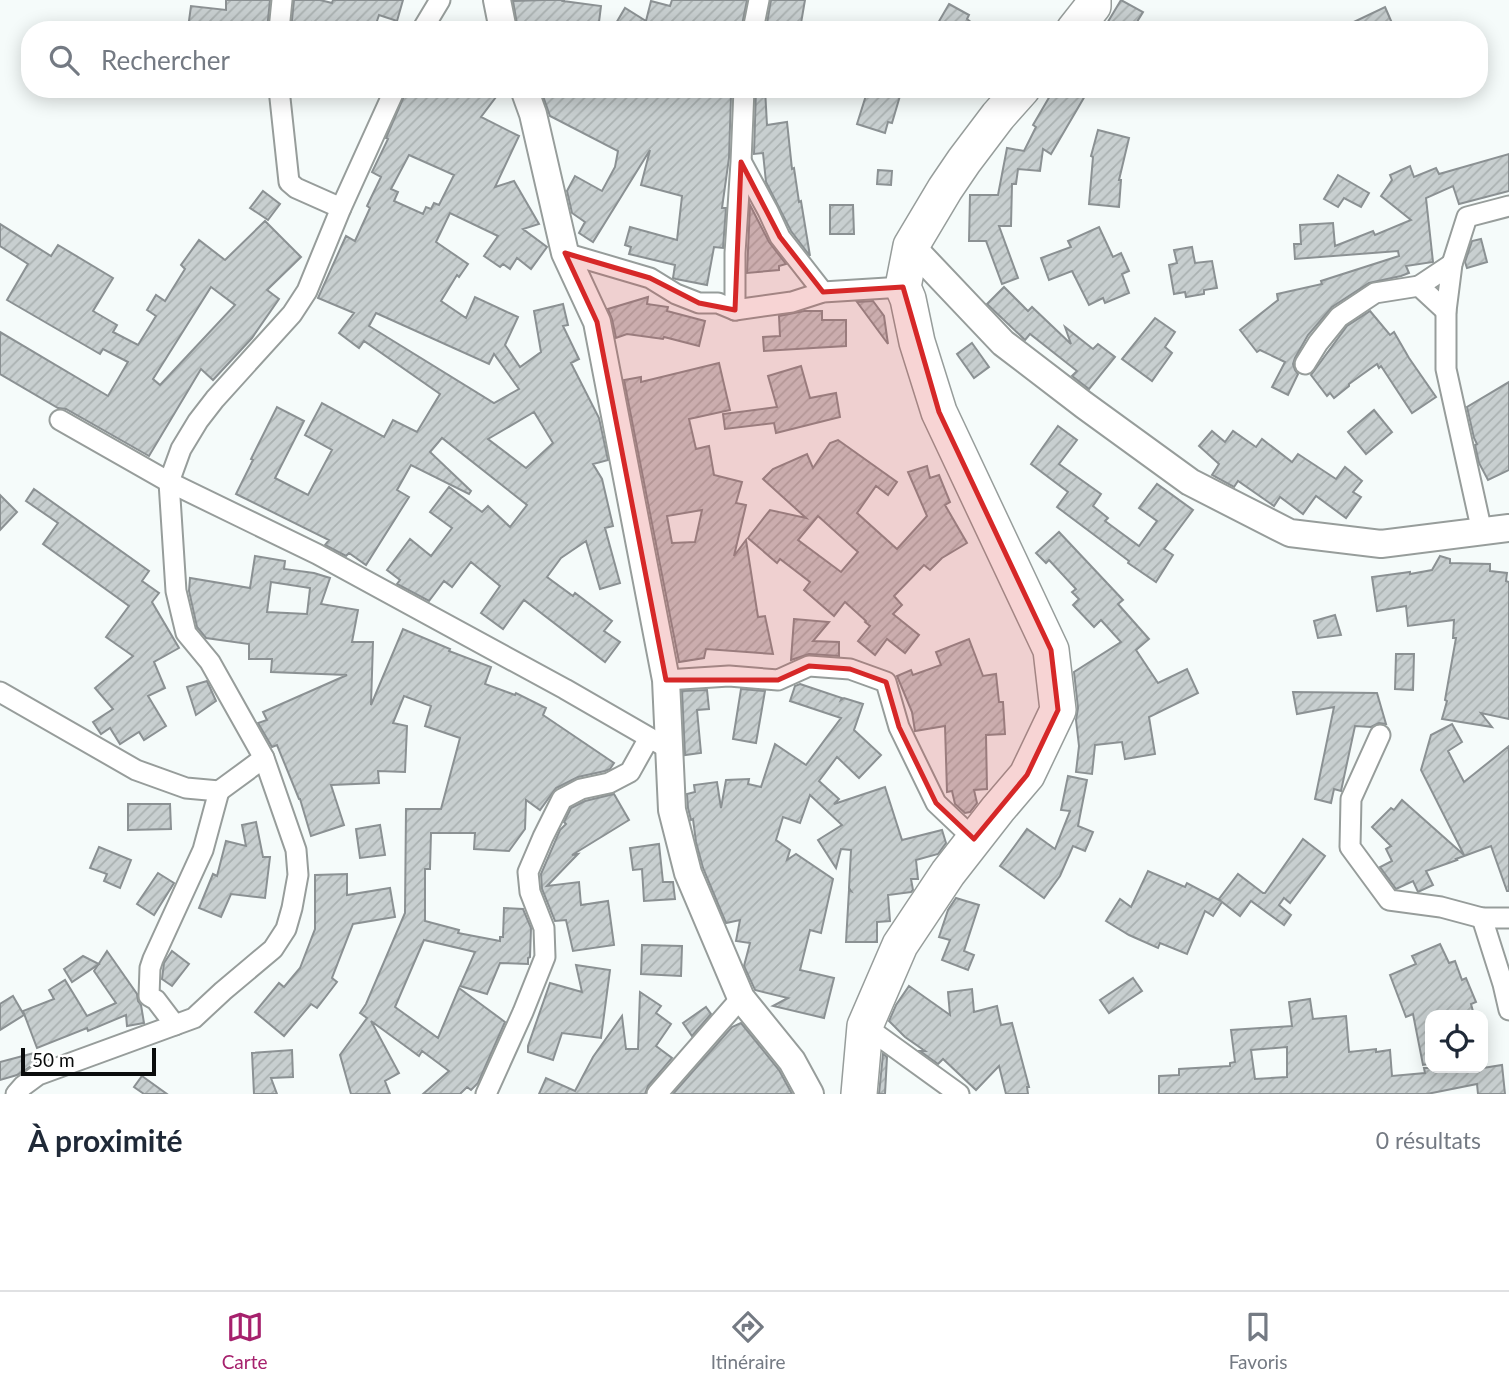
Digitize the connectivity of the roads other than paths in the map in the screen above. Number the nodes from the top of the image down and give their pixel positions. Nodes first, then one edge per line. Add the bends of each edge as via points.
1 (282, 0) edge
2 (440, 0) edge
3 (496, 0) edge
4 (759, 0) edge
5 (1093, 0) edge
6 (280, 21) edge
7 (427, 21) edge
8 (501, 21) edge
9 (755, 21) edge
10 (1081, 21) edge
11 (280, 98) edge
12 (391, 98) edge
13 (527, 98) edge
14 (743, 98) edge
15 (1014, 98) edge
16 (741, 162) junction
17 (1509, 206) edge
18 (341, 208) junction
19 (911, 246) junction
20 (565, 253) junction
21 (1452, 264) junction
22 (1419, 286) junction
23 (903, 287) junction
24 (823, 292) junction
25 (735, 310) junction
26 (1446, 311) junction
27 (1305, 365) dead end
28 (60, 420) dead end
29 (169, 482) junction
30 (1509, 528) edge
31 (1482, 532) junction
32 (666, 680) junction
33 (0, 692) edge
34 (1380, 735) dead end
35 (659, 743) junction
36 (264, 758) junction
37 (219, 791) junction
38 (974, 839) junction
39 (1482, 918) junction
40 (1509, 918) edge
41 (741, 998) junction
42 (1509, 1010) edge
43 (175, 1025) junction
44 (864, 1026) junction
45 (16, 1094) edge
46 (486, 1094) edge
47 (657, 1094) edge
48 (810, 1094) edge
49 (859, 1094) edge
50 (959, 1094) edge

1 - 6 street
2 - 7 street
3 - 8 street
4 - 9 street
5 - 10 highway
11 - 18 street via 289,182
12 - 18 street
13 - 20 street
14 - 16 street
15 - 19 highway via 964,161
16 - 24 street via 780,237
16 - 25 street
17 - 21 street via 1467,217
18 - 29 street via 307,291 198,421
19 - 23 highway
19 - 31 street via 1003,343 1191,482 1290,533 1381,544
20 - 25 street via 650,278 699,303 718,303
20 - 32 street via 597,322
21 - 22 street
21 - 26 street
22 - 26 street
22 - 27 street via 1375,293 1339,317
23 - 24 street
23 - 38 highway via 939,412 1051,650 1058,710 1027,775
24 - 25 street via 792,302
26 - 31 street via 1446,369
28 - 29 street
29 - 35 street via 317,554
29 - 36 street via 176,591 186,634 210,662
30 - 31 street
32 - 35 street
32 - 38 street via 729,676 778,680 809,666 850,669 886,682 899,727 936,803
33 - 37 street via 136,770 186,788
34 - 39 street via 1351,799 1350,847 1389,900
35 - 41 street via 688,873
35 - 46 street via 629,772 562,799 543,837 528,872 530,892 544,928 545,957
36 - 37 street
36 - 43 street via 296,850 298,875 286,929 273,949 194,1018
37 - 43 street via 202,850 150,968 149,996
38 - 44 highway via 900,945
39 - 40 street
39 - 42 street
41 - 47 street
41 - 48 street via 792,1061
43 - 45 street via 38,1075
44 - 49 highway
44 - 50 street

